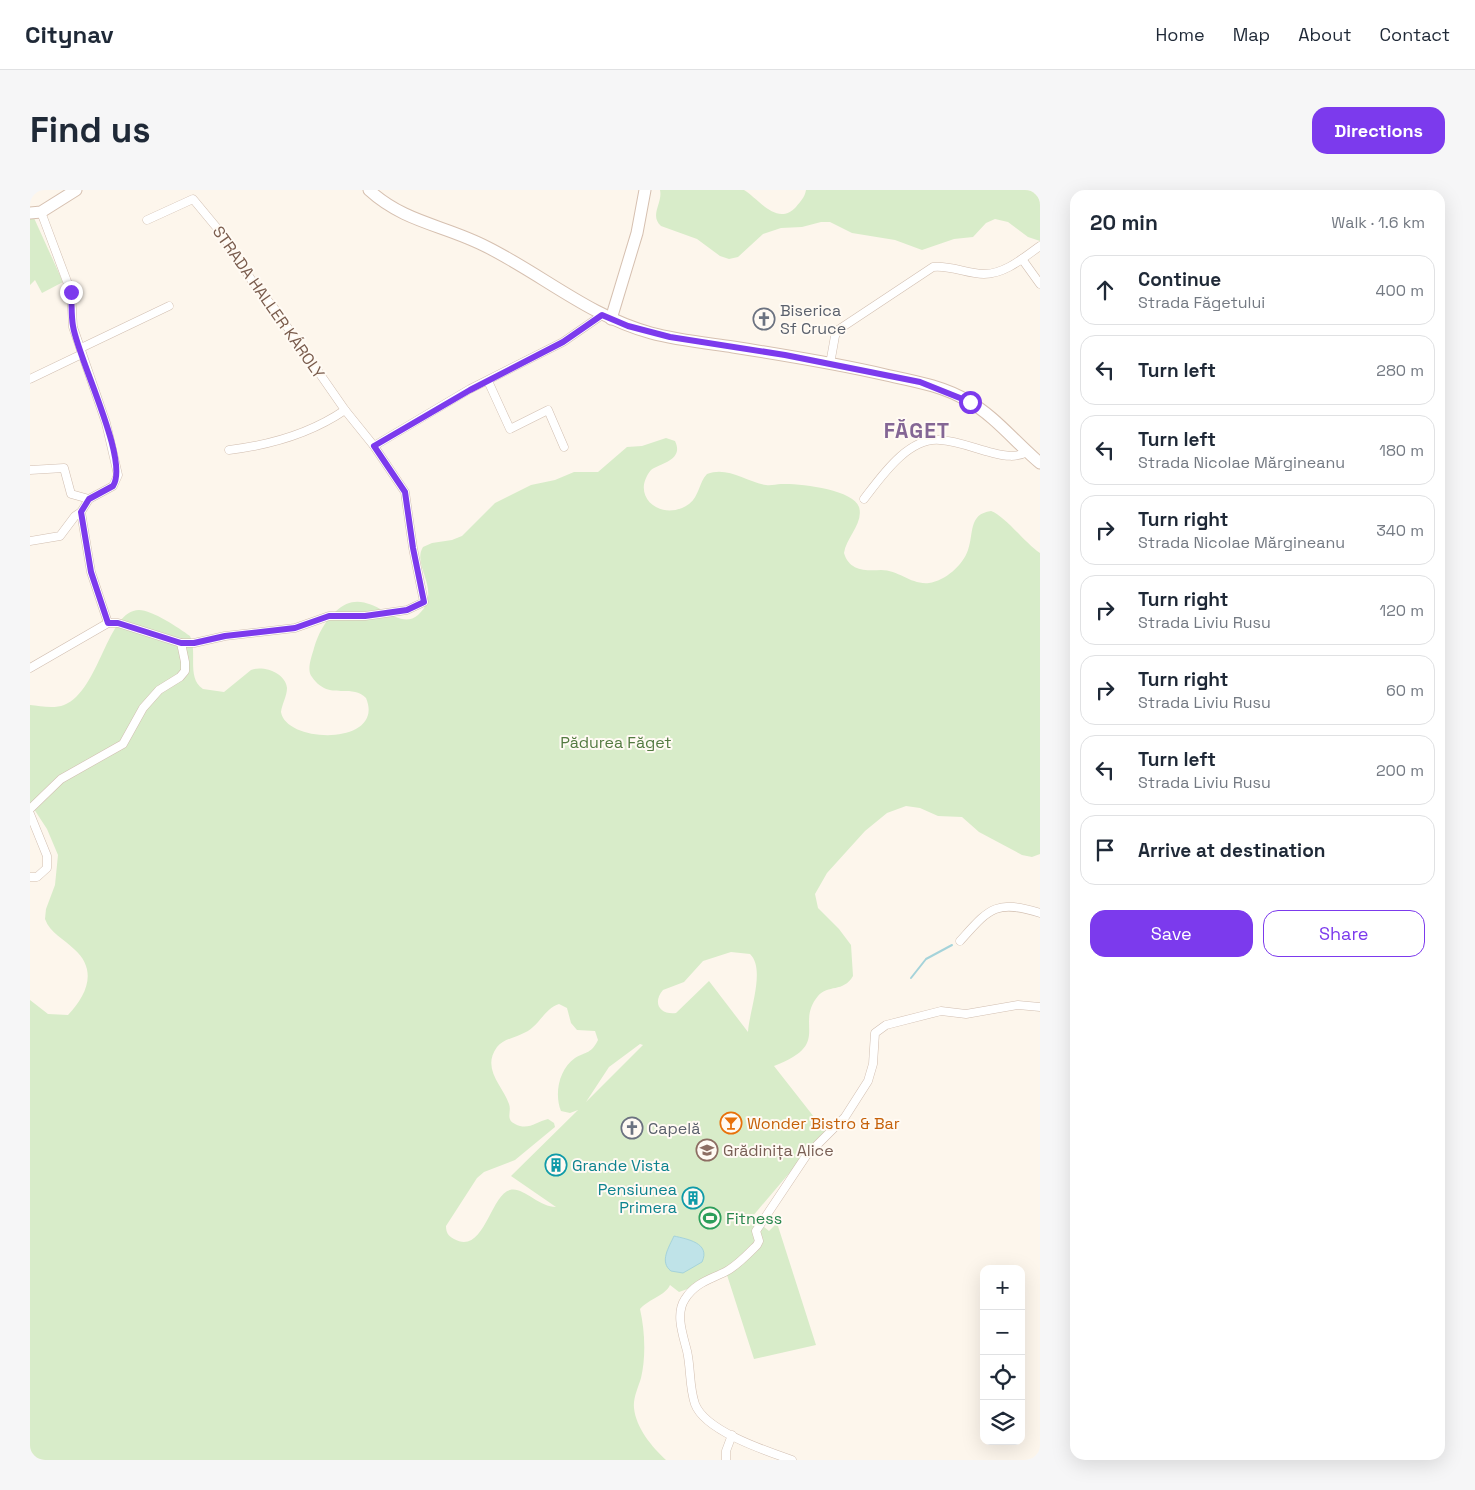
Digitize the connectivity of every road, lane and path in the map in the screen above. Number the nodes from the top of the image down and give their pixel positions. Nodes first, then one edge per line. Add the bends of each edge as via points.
1 (76, 190) edge
2 (369, 190) edge
3 (645, 190) edge
4 (36, 212) edge
5 (147, 220) dead end
6 (1040, 246) edge
7 (1022, 259) junction
8 (1040, 284) edge
9 (170, 306) dead end
10 (606, 317) junction
11 (82, 351) junction
12 (830, 364) junction
13 (30, 379) edge
14 (488, 381) junction
15 (345, 410) junction
16 (374, 446) junction
17 (564, 447) dead end
18 (229, 450) dead end
19 (1027, 452) junction
20 (1040, 463) edge
21 (30, 470) edge
22 (89, 499) junction
23 (864, 499) dead end
24 (81, 512) junction
25 (30, 541) edge
26 (108, 623) junction
27 (181, 643) junction
28 (30, 668) edge
29 (30, 810) edge
30 (30, 814) edge
31 (30, 877) edge
32 (1040, 913) edge
33 (960, 941) dead end
34 (1040, 1007) edge
35 (732, 1434) junction
36 (726, 1460) edge
37 (792, 1460) edge

1 - 4 main road
2 - 10 main road via 400,213 489,247
3 - 10 main road via 639,227
4 - 11 street via 71,292 73,327
5 - 15 street, STRADA HALLER KÁROLY via 193,199 222,234
6 - 7 street
7 - 8 street
7 - 12 street via 1004,270 984,274 946,266 933,267 838,330 834,336
9 - 11 street
10 - 12 main road via 670,337
10 - 14 street
11 - 13 street
11 - 22 street via 106,423 118,475 113,486
12 - 19 main road via 920,382 953,394 985,413
14 - 16 street
14 - 17 street via 510,429 548,410
15 - 16 street, STRADA HALLER KÁROLY
15 - 18 street via 322,426 275,442
16 - 27 street, STRADA HALLER KÁROLY via 405,492 424,602 407,610 365,616 329,616 295,628
19 - 20 main road
19 - 23 street via 1020,456 1003,456 930,440 917,445 889,466
21 - 22 street via 64,468 71,494
22 - 24 street
24 - 25 street via 60,536
24 - 26 street via 91,572
26 - 27 street via 118,623
26 - 28 street
27 - 29 street via 185,671 159,690 143,708 122,744 61,779
30 - 31 street via 47,856 47,868 37,877
32 - 33 street via 1011,907 992,909
34 - 35 street via 1018,1004 966,1014 940,1011 886,1025 875,1032 873,1064 868,1081 845,1117 806,1156 756,1231 757,1245 729,1270 695,1287 682,1304 680,1321 690,1364 694,1402 705,1419
35 - 36 street
35 - 37 street

